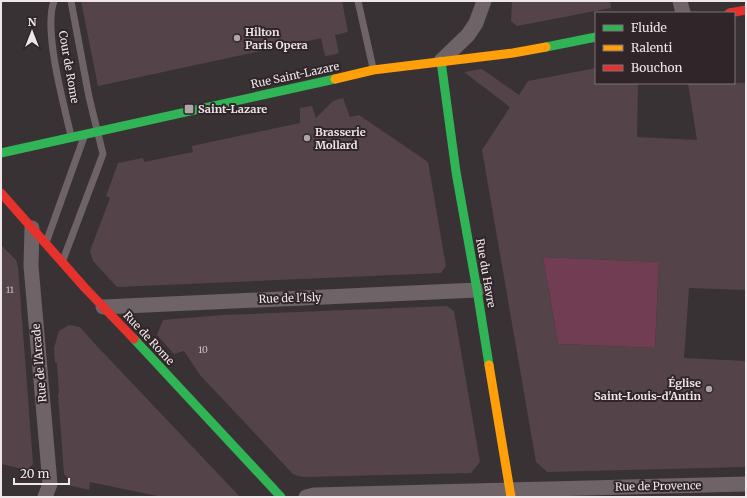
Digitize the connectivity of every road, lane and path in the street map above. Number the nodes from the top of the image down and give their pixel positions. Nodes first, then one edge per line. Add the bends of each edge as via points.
1 (54, 1) edge
2 (71, 1) edge
3 (358, 1) edge
4 (484, 1) edge
5 (680, 1) edge
6 (746, 10) edge
7 (683, 12) edge
8 (735, 12) edge
9 (595, 37) edge
10 (441, 61) junction
11 (373, 70) junction
12 (97, 131) junction
13 (86, 134) junction
14 (71, 137) junction
15 (1, 153) edge
16 (1, 193) edge
17 (32, 228) junction
18 (45, 244) junction
19 (62, 262) junction
20 (477, 290) junction
21 (103, 307) junction
22 (746, 484) edge
23 (509, 494) edge
24 (45, 497) edge
25 (281, 497) edge
26 (306, 497) edge

1 - 14 lane, Cour de Rome via 50,30
2 - 12 lane, Cour de Rome
3 - 11 lane
4 - 10 street via 468,35
5 - 7 street
6 - 8 main road
9 - 10 main road, Rue Saint-Lazare via 513,53
10 - 11 main road, Rue Saint-Lazare
10 - 20 main road, Rue du Havre via 456,172
11 - 12 main road, Rue Saint-Lazare
12 - 13 main road, Rue Saint-Lazare
12 - 19 lane, Cour de Rome via 103,154
13 - 14 main road, Rue Saint-Lazare
13 - 18 lane
14 - 15 main road, Rue Saint-Lazare
16 - 17 main road, Rue de Rome
17 - 18 main road, Rue de Rome
17 - 24 street, Rue de l'Arcade via 31,266 50,484
18 - 19 main road, Rue de Rome
19 - 21 main road, Rue de Rome
20 - 21 street, Rue de l'Isly
20 - 23 main road, Rue du Havre
21 - 25 main road, Rue de Rome
22 - 23 street, Rue de Provence
23 - 26 street, Rue de Provence

